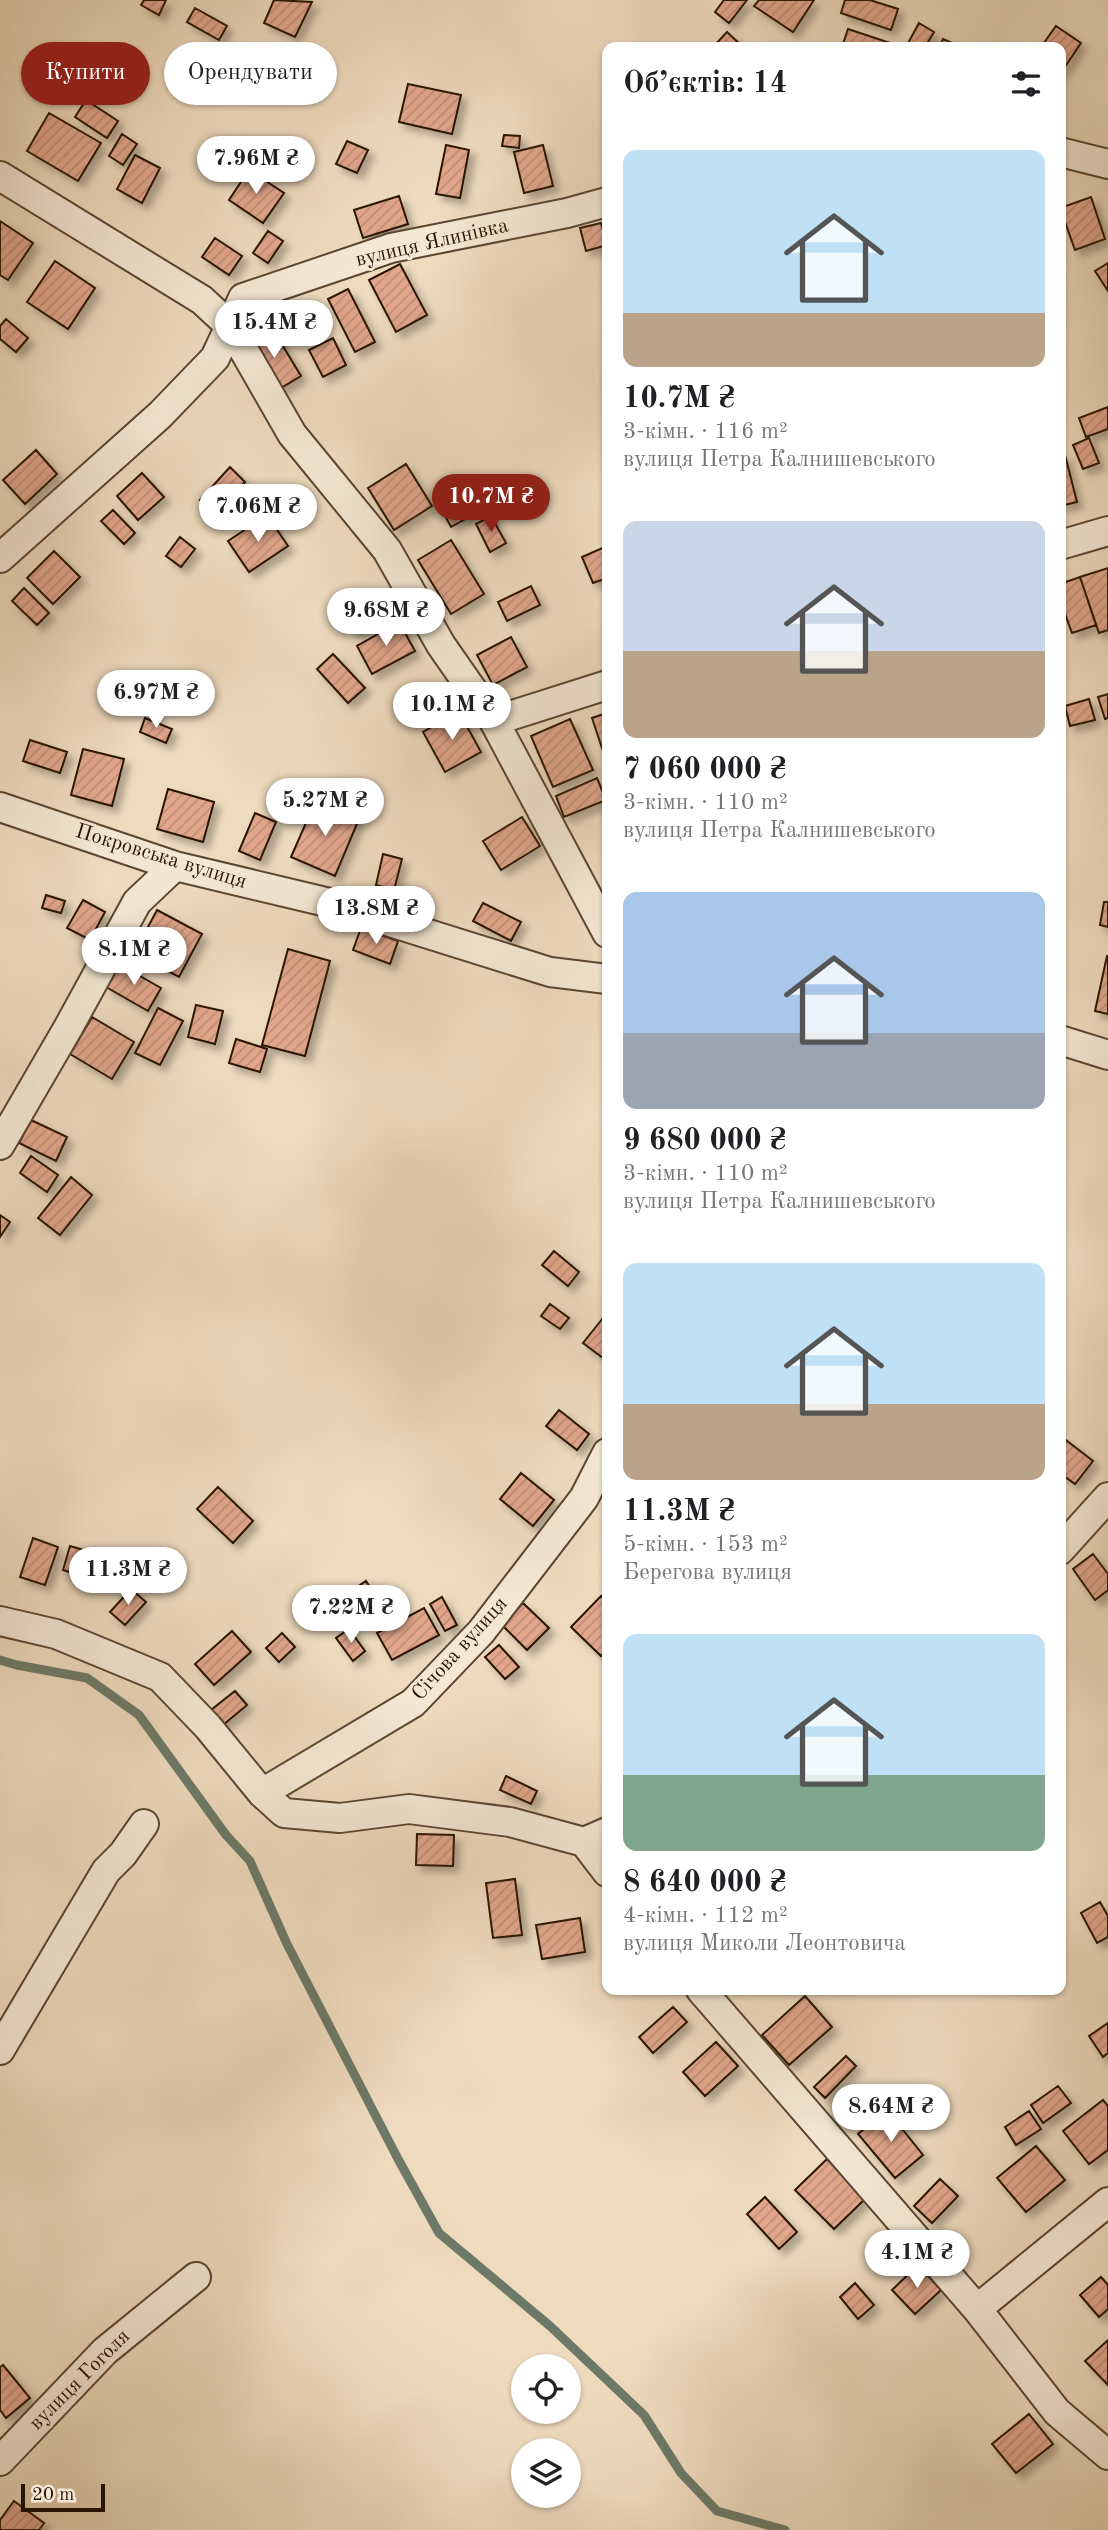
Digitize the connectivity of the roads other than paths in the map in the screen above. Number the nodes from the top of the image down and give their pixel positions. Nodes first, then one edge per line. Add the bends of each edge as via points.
1 (1066, 154) edge
2 (1108, 164) edge
3 (0, 176) edge
4 (602, 203) edge
5 (230, 326) junction
6 (1108, 531) edge
7 (1066, 543) edge
8 (0, 558) edge
9 (602, 687) edge
10 (494, 721) junction
11 (0, 807) edge
12 (175, 866) junction
13 (602, 924) edge
14 (602, 978) edge
15 (1066, 1042) edge
16 (1108, 1055) edge
17 (0, 1145) edge
18 (602, 1463) edge
19 (1108, 1497) edge
20 (1066, 1543) edge
21 (0, 1621) edge
22 (262, 1793) junction
23 (144, 1824) dead end
24 (595, 1837) edge
25 (602, 1857) edge
26 (705, 1995) edge
27 (0, 2050) edge
28 (1108, 2202) edge
29 (196, 2277) dead end
30 (977, 2309) junction
31 (1108, 2455) edge
32 (0, 2461) edge

1 - 2 street
3 - 5 street via 202,300
4 - 5 street, вулиця Ялинівка via 379,252 243,298
5 - 8 street, вулиця Ялинівка via 215,358 160,415
5 - 10 street via 292,434 387,550 441,645
6 - 7 street
9 - 10 street
10 - 13 street
11 - 12 street, Покровська вулиця
12 - 14 street, Покровська вулиця via 326,902 550,972
12 - 17 street via 137,902
15 - 16 street
18 - 22 street, Січова вулиця via 584,1498 481,1632 413,1703
19 - 20 street
21 - 22 street via 56,1634 160,1677
22 - 24 street via 284,1813 340,1818 409,1809
23 - 27 street via 106,1871
24 - 25 street
26 - 30 street
28 - 30 street
29 - 32 street, вулиця Гоголя via 104,2351
30 - 31 street via 1057,2412

